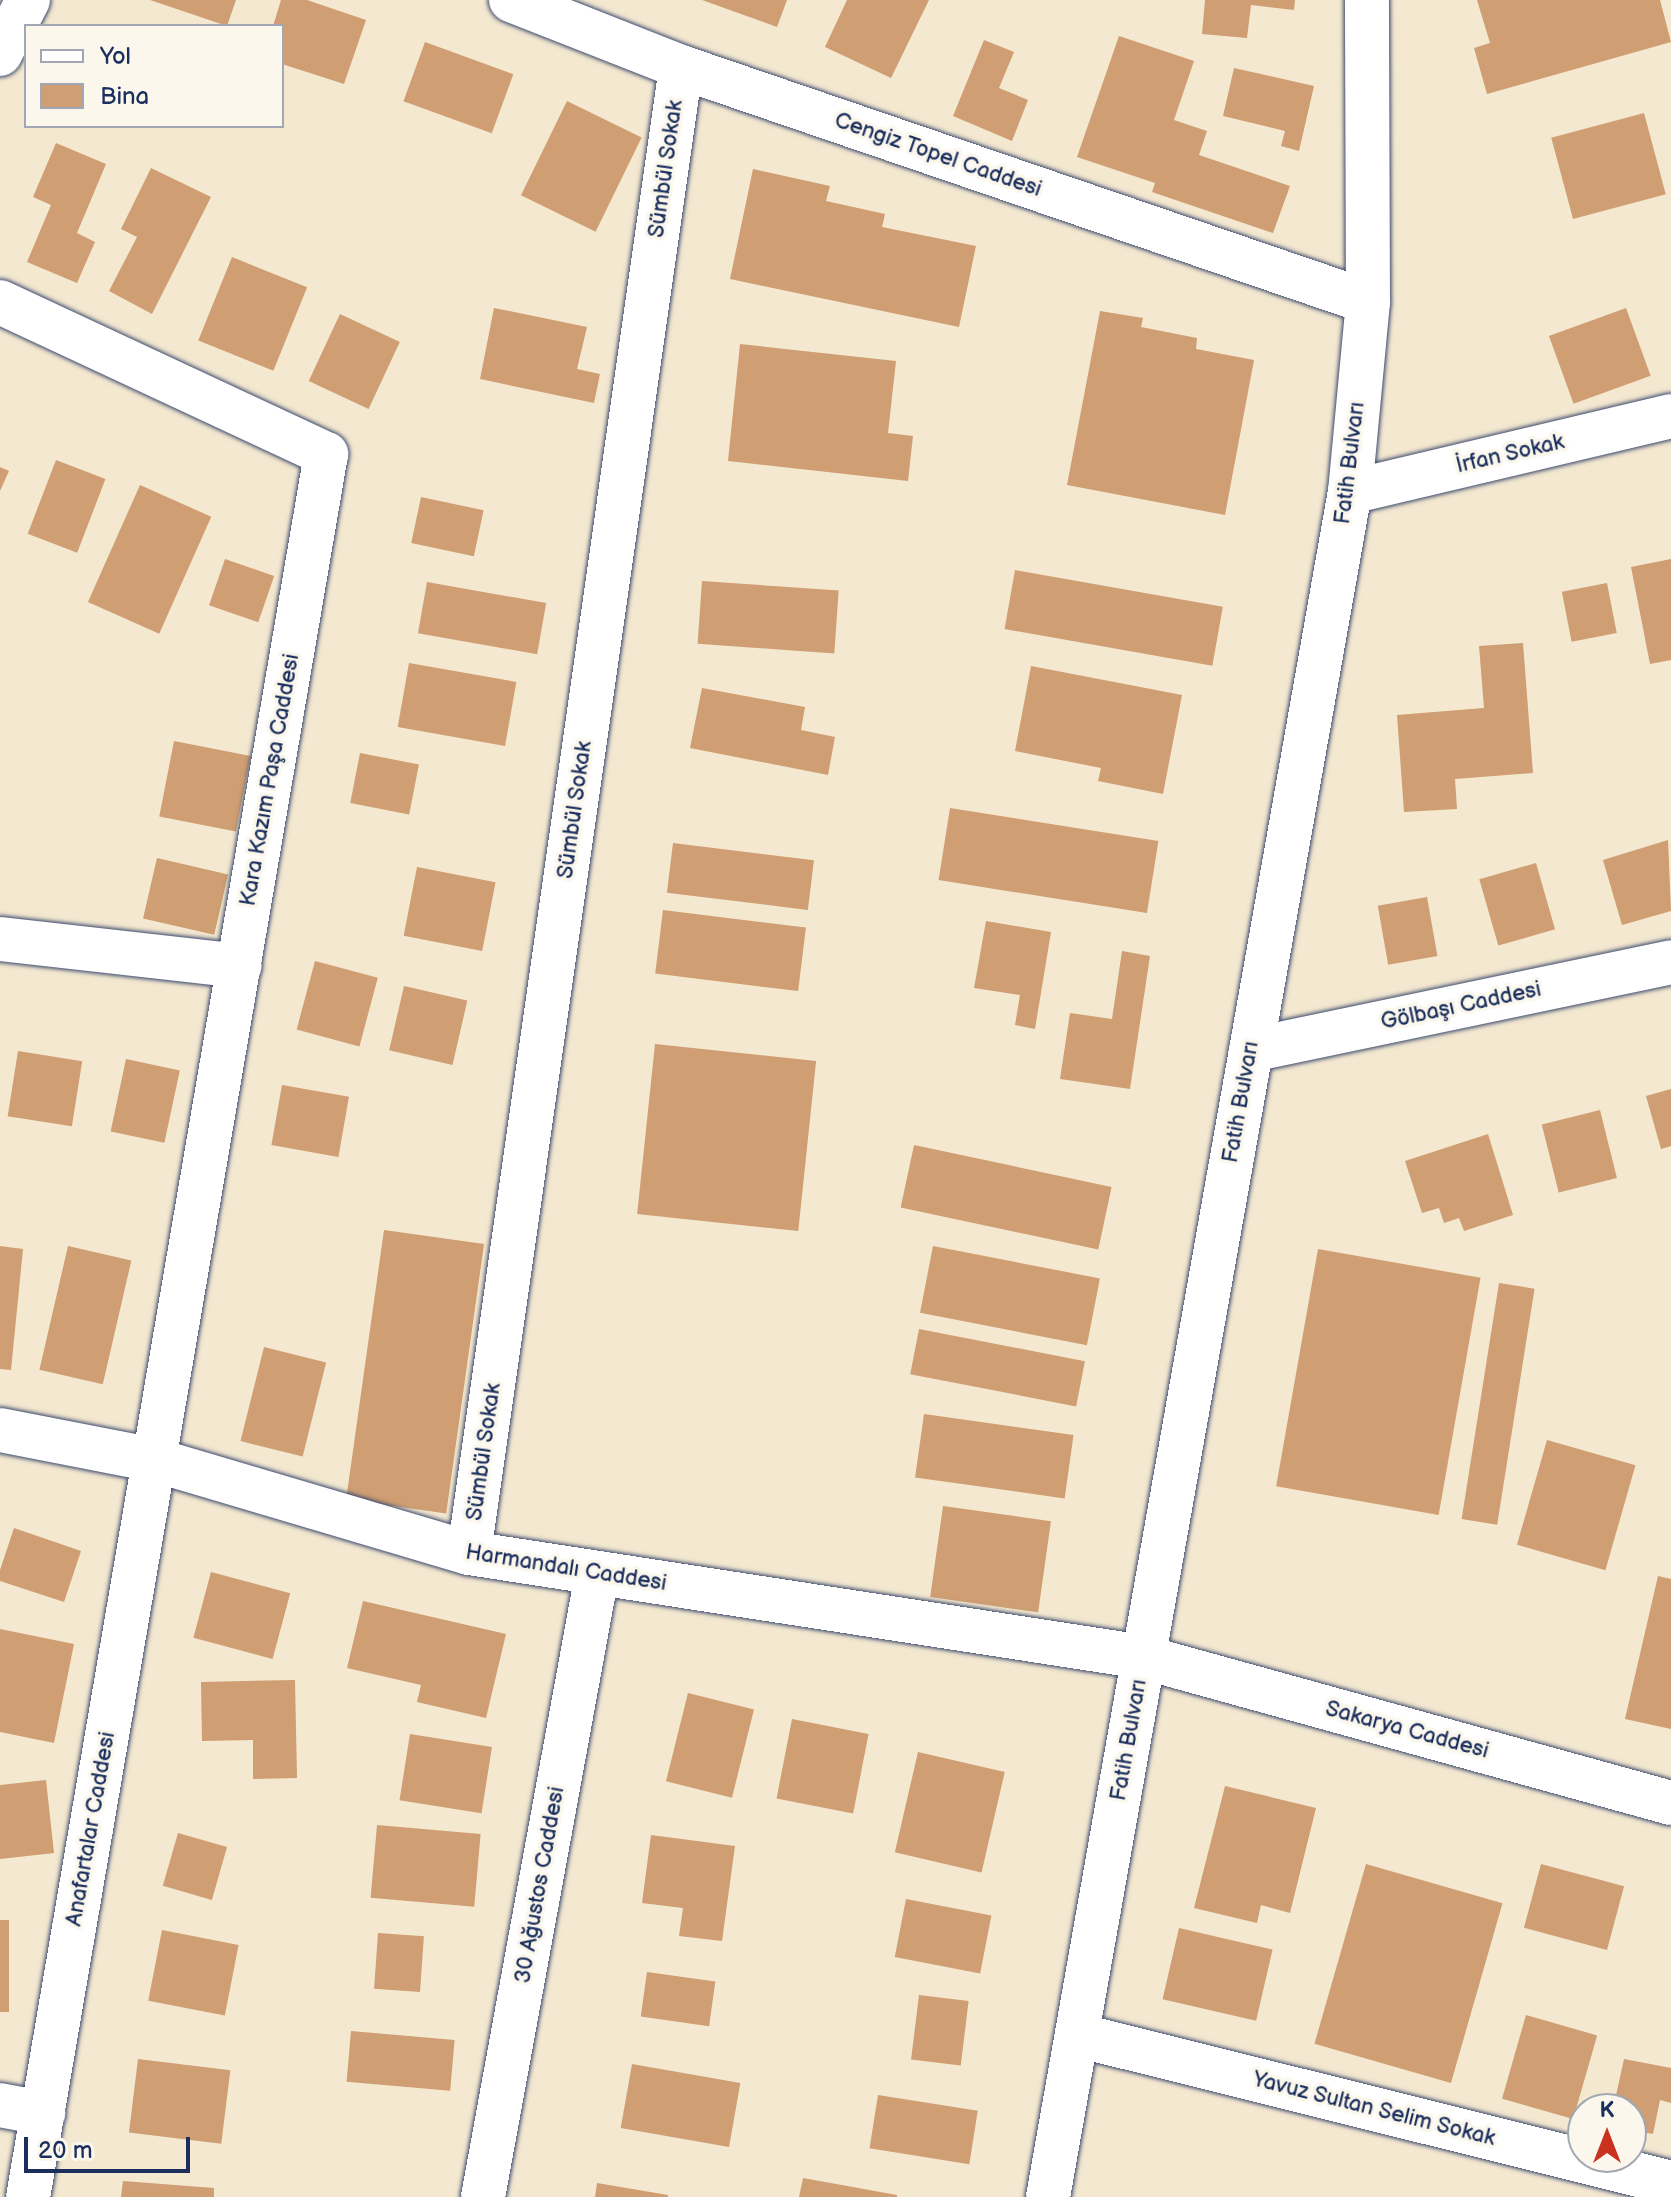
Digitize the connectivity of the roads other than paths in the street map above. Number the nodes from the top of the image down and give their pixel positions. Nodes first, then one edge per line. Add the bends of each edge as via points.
1 (28, 0) edge
2 (511, 0) edge
3 (1367, 0) edge
4 (0, 54) edge
5 (681, 67) junction
6 (0, 302) edge
7 (1368, 302) junction
8 (1671, 416) edge
9 (1350, 492) junction
10 (0, 939) edge
11 (1671, 962) edge
12 (239, 966) junction
13 (1251, 1050) junction
14 (0, 1430) edge
15 (155, 1460) junction
16 (469, 1553) junction
17 (597, 1574) junction
18 (1143, 1657) junction
19 (1671, 1803) edge
20 (1077, 2035) junction
21 (0, 2105) edge
22 (43, 2113) junction
23 (1671, 2183) edge
24 (28, 2197) edge
25 (483, 2197) edge
26 (1048, 2197) edge

1 - 4 street
2 - 5 street, Cengiz Topel Caddesi
3 - 7 street, Fatih Bulvarı
5 - 7 street, Cengiz Topel Caddesi
5 - 16 street, Sümbül Sokak
6 - 12 street, Kara Kazım Paşa Caddesi via 326,454
7 - 9 street, Fatih Bulvarı
8 - 9 street, İrfan Sokak
9 - 13 street, Fatih Bulvarı
10 - 12 street
11 - 13 street, Gölbaşı Caddesi
12 - 15 street, Kara Kazım Paşa Caddesi
13 - 18 street, Fatih Bulvarı
14 - 15 street, Harmandalı Caddesi
15 - 16 street, Harmandalı Caddesi
15 - 22 street, Anafartalar Caddesi
16 - 17 street, Harmandalı Caddesi
17 - 18 street, Harmandalı Caddesi
17 - 25 street, 30 Ağustos Caddesi
18 - 19 street, Sakarya Caddesi
18 - 20 street, Fatih Bulvarı
20 - 23 street, Yavuz Sultan Selim Sokak
20 - 26 street, Fatih Bulvarı
21 - 22 street
22 - 24 street, Anafartalar Caddesi

